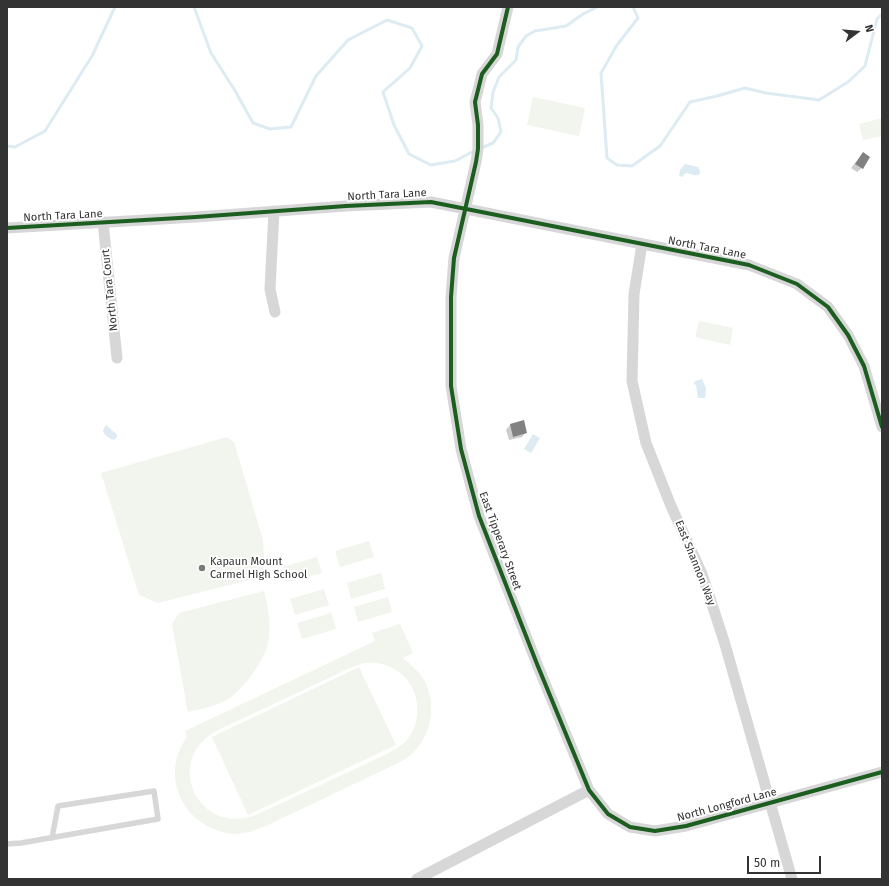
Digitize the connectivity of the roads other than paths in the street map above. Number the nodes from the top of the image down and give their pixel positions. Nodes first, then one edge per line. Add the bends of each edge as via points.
1 (508, 7) edge
2 (465, 208) junction
3 (274, 211) junction
4 (103, 222) junction
5 (7, 228) edge
6 (642, 244) junction
7 (275, 312) dead end
8 (117, 358) dead end
9 (882, 427) edge
10 (882, 772) edge
11 (589, 790) junction
12 (770, 803) junction
13 (52, 838) junction
14 (7, 844) edge
15 (417, 879) edge
16 (792, 879) edge

1 - 2 street, East Tipperary Street via 496,54 482,74 475,102 478,149
2 - 3 street, North Tara Lane via 431,202
2 - 6 street, North Tara Lane
2 - 11 street, East Tipperary Street via 454,258 451,297 451,386 461,449 479,516
3 - 4 street, North Tara Lane
3 - 7 street via 270,289
4 - 5 street, North Tara Lane
4 - 8 street, North Tara Court
6 - 9 street, North Tara Lane via 749,265 797,284 828,307 848,335 864,366
6 - 12 street, East Shannon Way via 634,294 632,381 646,443 702,574 724,641
10 - 12 street, North Longford Lane
11 - 12 street, North Longford Lane via 608,814 630,827 655,831 686,826
11 - 15 street
12 - 16 street, East Shannon Way
13 - 13 lane via 158,819 154,791 58,806
13 - 14 lane

